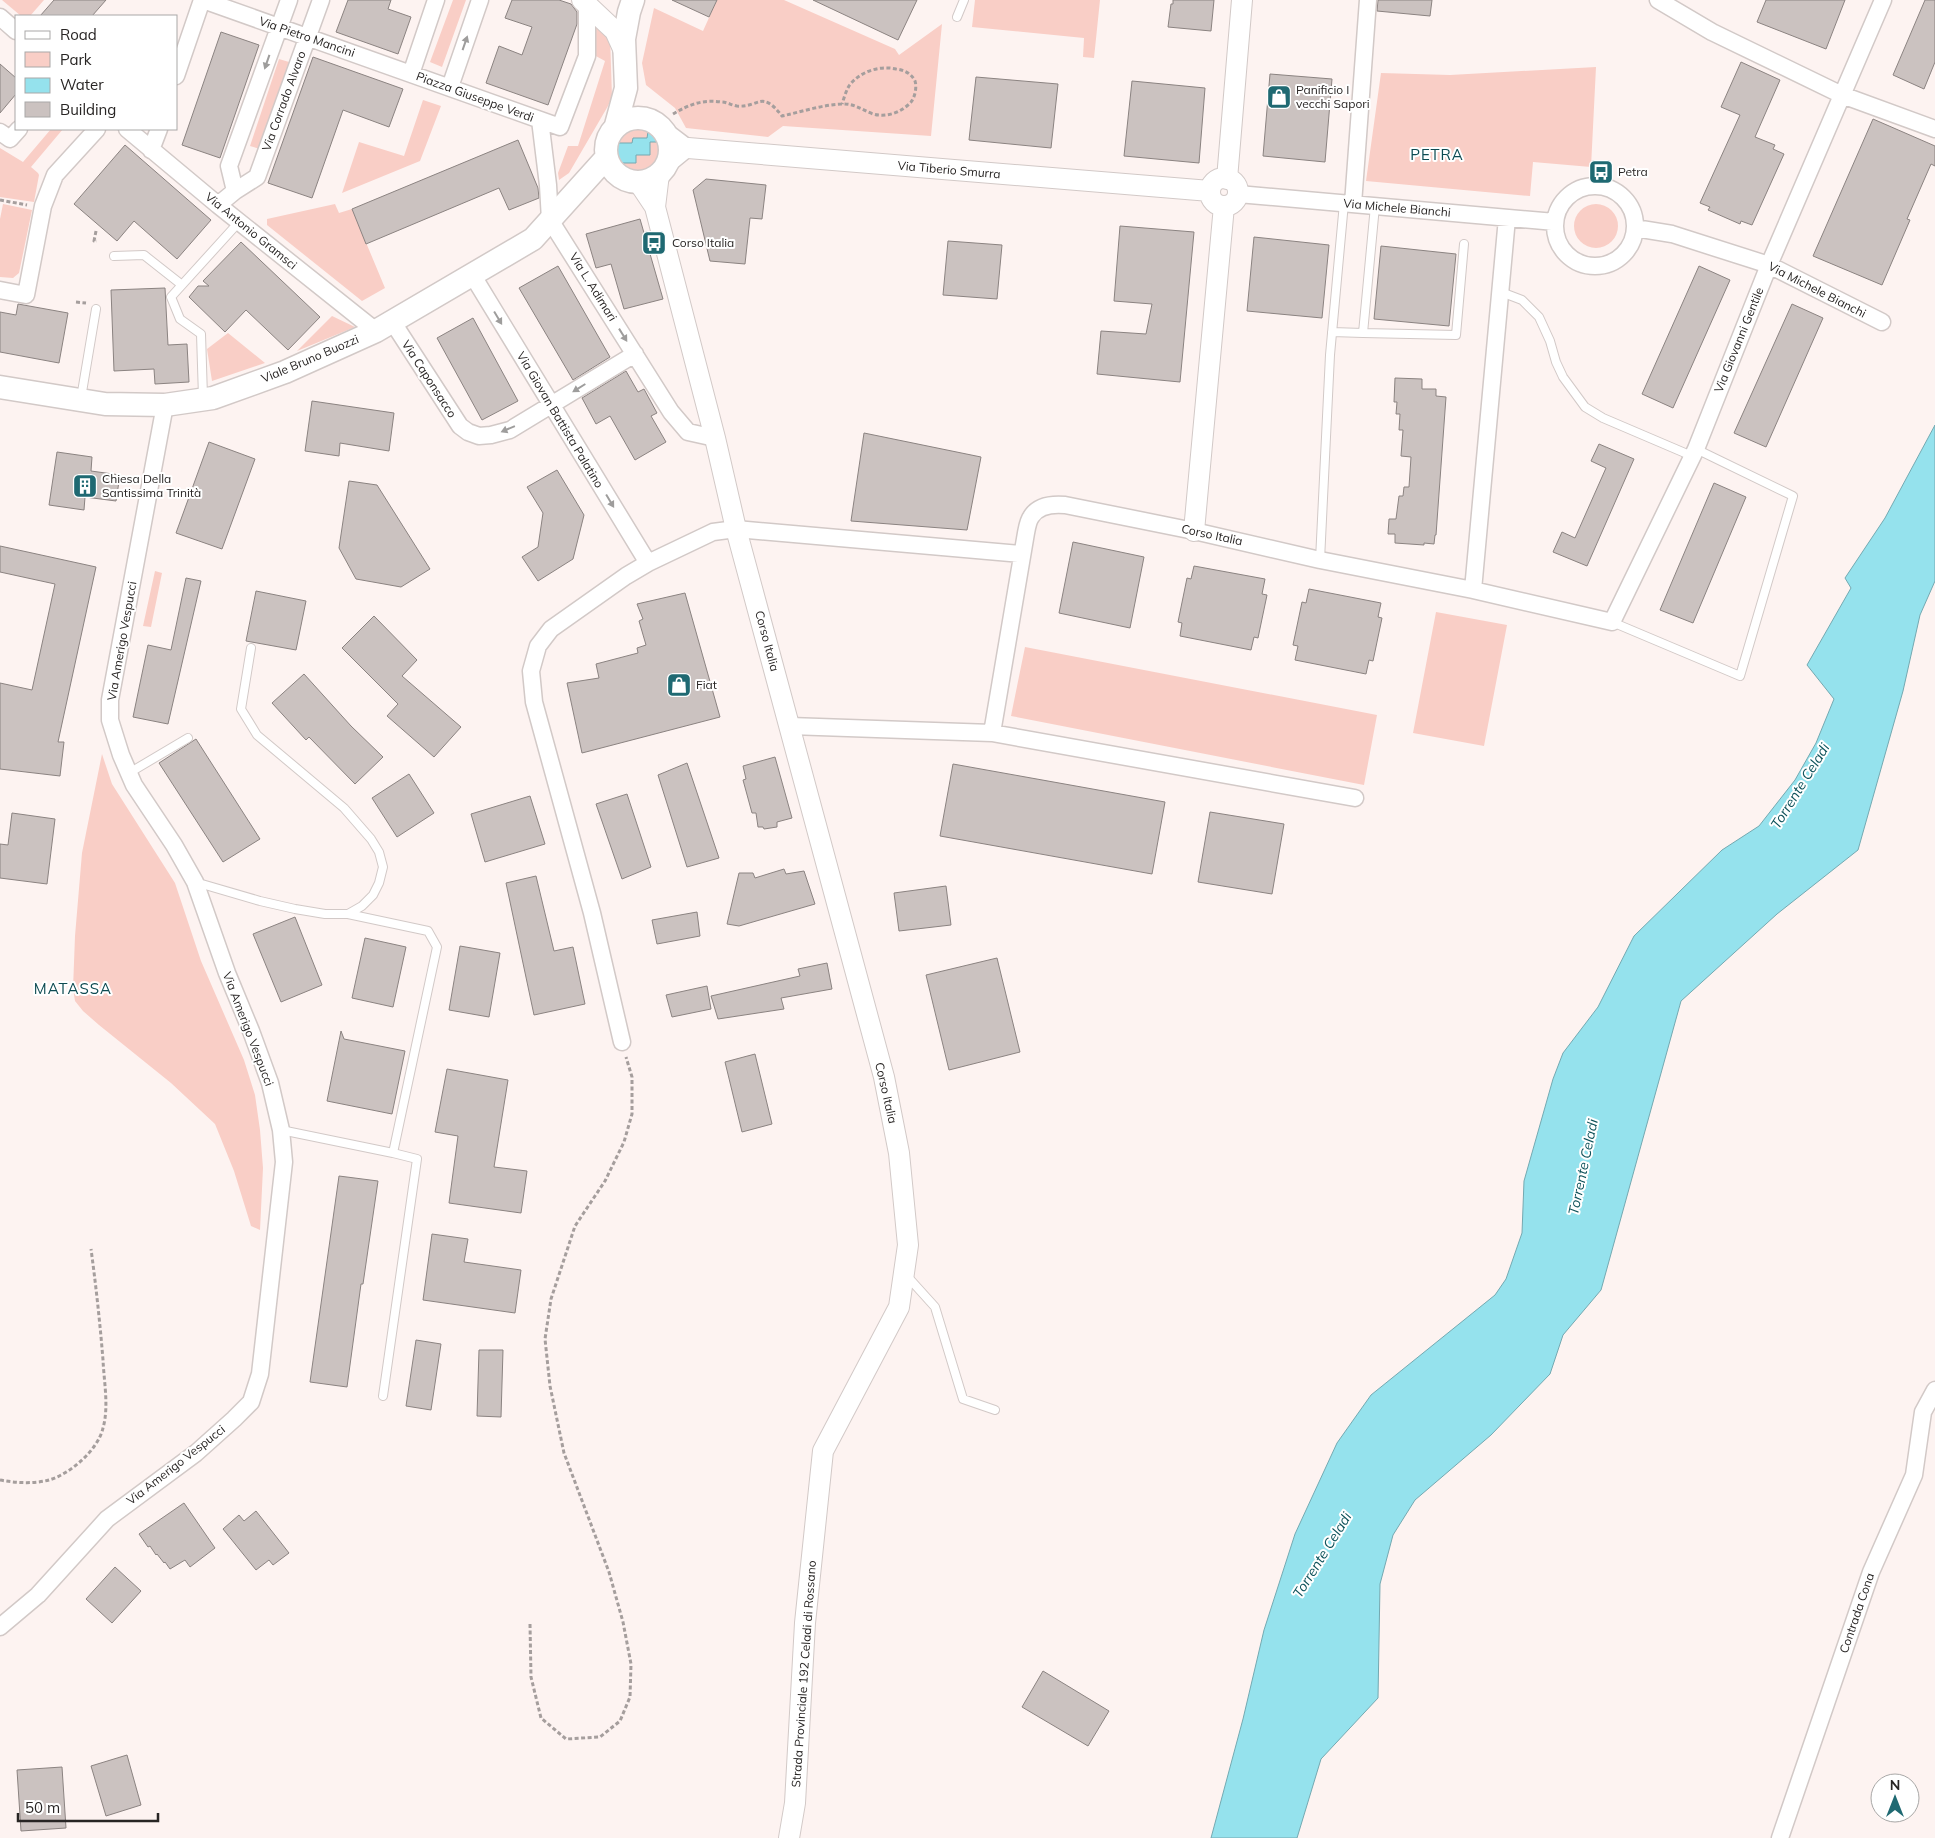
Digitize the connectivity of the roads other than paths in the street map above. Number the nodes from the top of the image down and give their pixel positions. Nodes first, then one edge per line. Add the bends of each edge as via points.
1 (202, 0) edge
2 (289, 0) edge
3 (321, 0) edge
4 (436, 0) edge
5 (480, 0) edge
6 (620, 0) edge
7 (629, 0) edge
8 (633, 0) edge
9 (964, 0) edge
10 (1242, 0) edge
11 (1368, 0) edge
12 (1658, 0) edge
13 (1883, 0) edge
14 (585, 2) edge
15 (0, 17) edge
16 (957, 17) dead end
17 (279, 27) junction
18 (15, 30) edge
19 (308, 37) junction
20 (624, 51) junction
21 (178, 70) edge
22 (411, 74) junction
23 (450, 87) junction
24 (626, 88) junction
25 (1842, 95) junction
26 (540, 120) junction
27 (660, 121) junction
28 (616, 125) junction
29 (1935, 129) edge
30 (18, 130) edge
31 (96, 130) edge
32 (128, 130) edge
33 (159, 130) edge
34 (0, 132) edge
35 (688, 148) junction
36 (151, 150) junction
37 (610, 165) junction
38 (663, 170) junction
39 (639, 183) junction
40 (235, 191) junction
41 (1229, 193) junction
42 (1348, 203) junction
43 (218, 204) junction
44 (1375, 206) junction
45 (655, 207) junction
46 (1507, 218) junction
47 (550, 220) junction
48 (239, 222) junction
49 (1555, 222) junction
50 (1635, 228) junction
51 (1464, 244) dead end
52 (114, 256) dead end
53 (1769, 265) junction
54 (473, 276) junction
55 (182, 285) junction
56 (0, 290) edge
57 (1501, 292) junction
58 (96, 309) dead end
59 (1882, 322) dead end
60 (384, 326) junction
61 (1332, 332) junction
62 (1363, 333) junction
63 (635, 354) junction
64 (0, 387) edge
65 (81, 400) junction
66 (204, 400) junction
67 (165, 405) junction
68 (551, 405) junction
69 (715, 438) junction
70 (1694, 453) junction
71 (736, 529) junction
72 (1194, 531) junction
73 (1021, 554) junction
74 (1320, 560) junction
75 (648, 563) junction
76 (1473, 590) junction
77 (1612, 622) junction
78 (251, 648) dead end
79 (790, 726) junction
80 (992, 733) junction
81 (188, 738) dead end
82 (129, 773) junction
83 (1355, 798) dead end
84 (195, 882) junction
85 (348, 914) junction
86 (622, 1042) road end
87 (281, 1130) junction
88 (393, 1153) junction
89 (904, 1272) junction
90 (1935, 1390) edge
91 (383, 1396) dead end
92 (995, 1410) dead end
93 (823, 1451) joint
94 (0, 1627) edge
95 (789, 1838) edge
96 (1780, 1838) edge

1 - 17 street, Via Pietro Mancini
1 - 21 street
2 - 17 street
3 - 19 street, Via Corrado Alvaro
4 - 22 street
23 -> 5 street
6 - 7 street
8 - 20 main road
9 - 16 lane
10 - 41 street
11 - 42 street
12 - 25 street via 1712,32
13 - 25 street, Via Giovanni Gentile
14 - 20 street via 615,31
14 - 26 street, Piazza Giuseppe Verdi via 587,56 560,127
15 - 18 street
17 - 19 street, Via Pietro Mancini
17 -> 40 street via 229,166
19 - 22 street, Via Pietro Mancini
19 - 40 street, Via Corrado Alvaro via 257,177
20 - 24 main road
22 - 23 street, Piazza Giuseppe Verdi
23 - 26 street, Piazza Giuseppe Verdi
24 - 27 main road
24 - 28 main road
25 - 29 street
25 - 53 street, Via Giovanni Gentile
26 - 47 street, Piazza Giuseppe Verdi
27 - 28 main road via 635,118
27 - 35 street
27 - 38 main road via 670,146
28 - 37 main road via 606,140
30 - 34 street via 10,139
31 - 56 street via 55,175 43,206 26,295
32 - 36 street, Via Antonio Gramsci
33 - 36 street
35 - 38 street
35 - 41 street, Via Tiberio Smurra via 1210,191 1216,204
36 - 43 street, Via Antonio Gramsci
37 - 39 main road via 621,178
37 - 47 main road, Viale Bruno Buozzi via 577,190
38 - 39 main road via 650,180
38 - 45 street
39 - 45 street
40 - 43 street, Via Corrado Alvaro
41 - 42 street, Via Michele Bianchi
41 - 72 street
42 - 44 street, Via Michele Bianchi
42 - 61 lane
43 - 48 street, Via Antonio Gramsci
44 - 46 street, Via Michele Bianchi
44 - 62 lane
45 - 69 street, Corso Italia
46 - 49 street, Via Michele Bianchi
46 - 57 street
47 - 54 main road, Viale Bruno Buozzi via 533,239
47 -> 63 street, Via L. Adimari
48 - 55 lane
48 - 60 street, Via Antonio Gramsci
49 - 50 street via 1567,198 1591,186 1617,193 1627,202
49 - 50 street via 1560,246 1580,263 1592,266 1616,260 1626,251
50 - 53 street, Via Michele Bianchi via 1672,234
51 - 62 lane via 1456,335
52 - 55 lane via 144,255
53 - 59 street, Via Michele Bianchi
53 - 70 street, Via Giovanni Gentile
54 - 60 main road, Viale Bruno Buozzi
54 -> 68 street, Via Giovan Battista Palatino
55 - 66 lane via 171,297 180,319 201,334
57 - 70 lane via 1522,300 1538,317 1563,377 1585,407 1603,418
57 - 76 street
58 - 65 lane
60 - 66 main road, Viale Bruno Buozzi via 285,372
68 -> 60 street, Via Caponsacco via 510,430 485,436 468,432
61 - 62 lane
61 - 74 lane
63 -> 68 street
63 - 69 street, Via L. Adimari via 671,412 688,432
64 - 65 main road, Viale Bruno Buozzi
65 - 67 main road, Viale Bruno Buozzi via 105,404
66 - 67 main road, Viale Bruno Buozzi
67 - 82 street, Via Amerigo Vespucci via 110,700 110,720
68 -> 75 street, Via Giovan Battista Palatino
69 - 71 street, Corso Italia
70 - 77 street, Via Giovanni Gentile
70 - 77 lane via 1793,496 1740,676
71 - 73 street
71 - 75 street via 712,532
71 - 79 street, Corso Italia
72 - 73 street, Corso Italia via 1054,504 1044,506 1031,517
72 - 74 street, Corso Italia
73 - 80 street, Corso Italia
74 - 76 street, Corso Italia
75 - 86 street via 551,629 538,646 531,671 534,702 592,913
76 - 77 street, Corso Italia
78 - 85 lane via 241,709 257,735 344,808 379,852 383,868 373,895
79 - 80 street
79 - 89 street, Corso Italia via 888,1096 900,1153 908,1245
80 - 83 street
81 - 82 lane
82 - 84 street, Via Amerigo Vespucci
84 - 85 lane via 295,909
84 - 87 street, Via Amerigo Vespucci via 227,973 252,1031 270,1083
85 - 88 lane via 428,931 437,947
87 - 88 lane
87 - 94 street, Via Amerigo Vespucci via 284,1162 260,1374 251,1402 196,1453 107,1520 38,1595
88 - 91 lane via 417,1159
89 - 92 lane via 935,1307 963,1399
89 - 93 street, Corso Italia via 900,1306
90 - 96 street, Contrada Cona via 1923,1412 1914,1475 1872,1572
93 - 95 street, Strada Provinciale 192 Celadi di Rossano via 805,1623 795,1803

